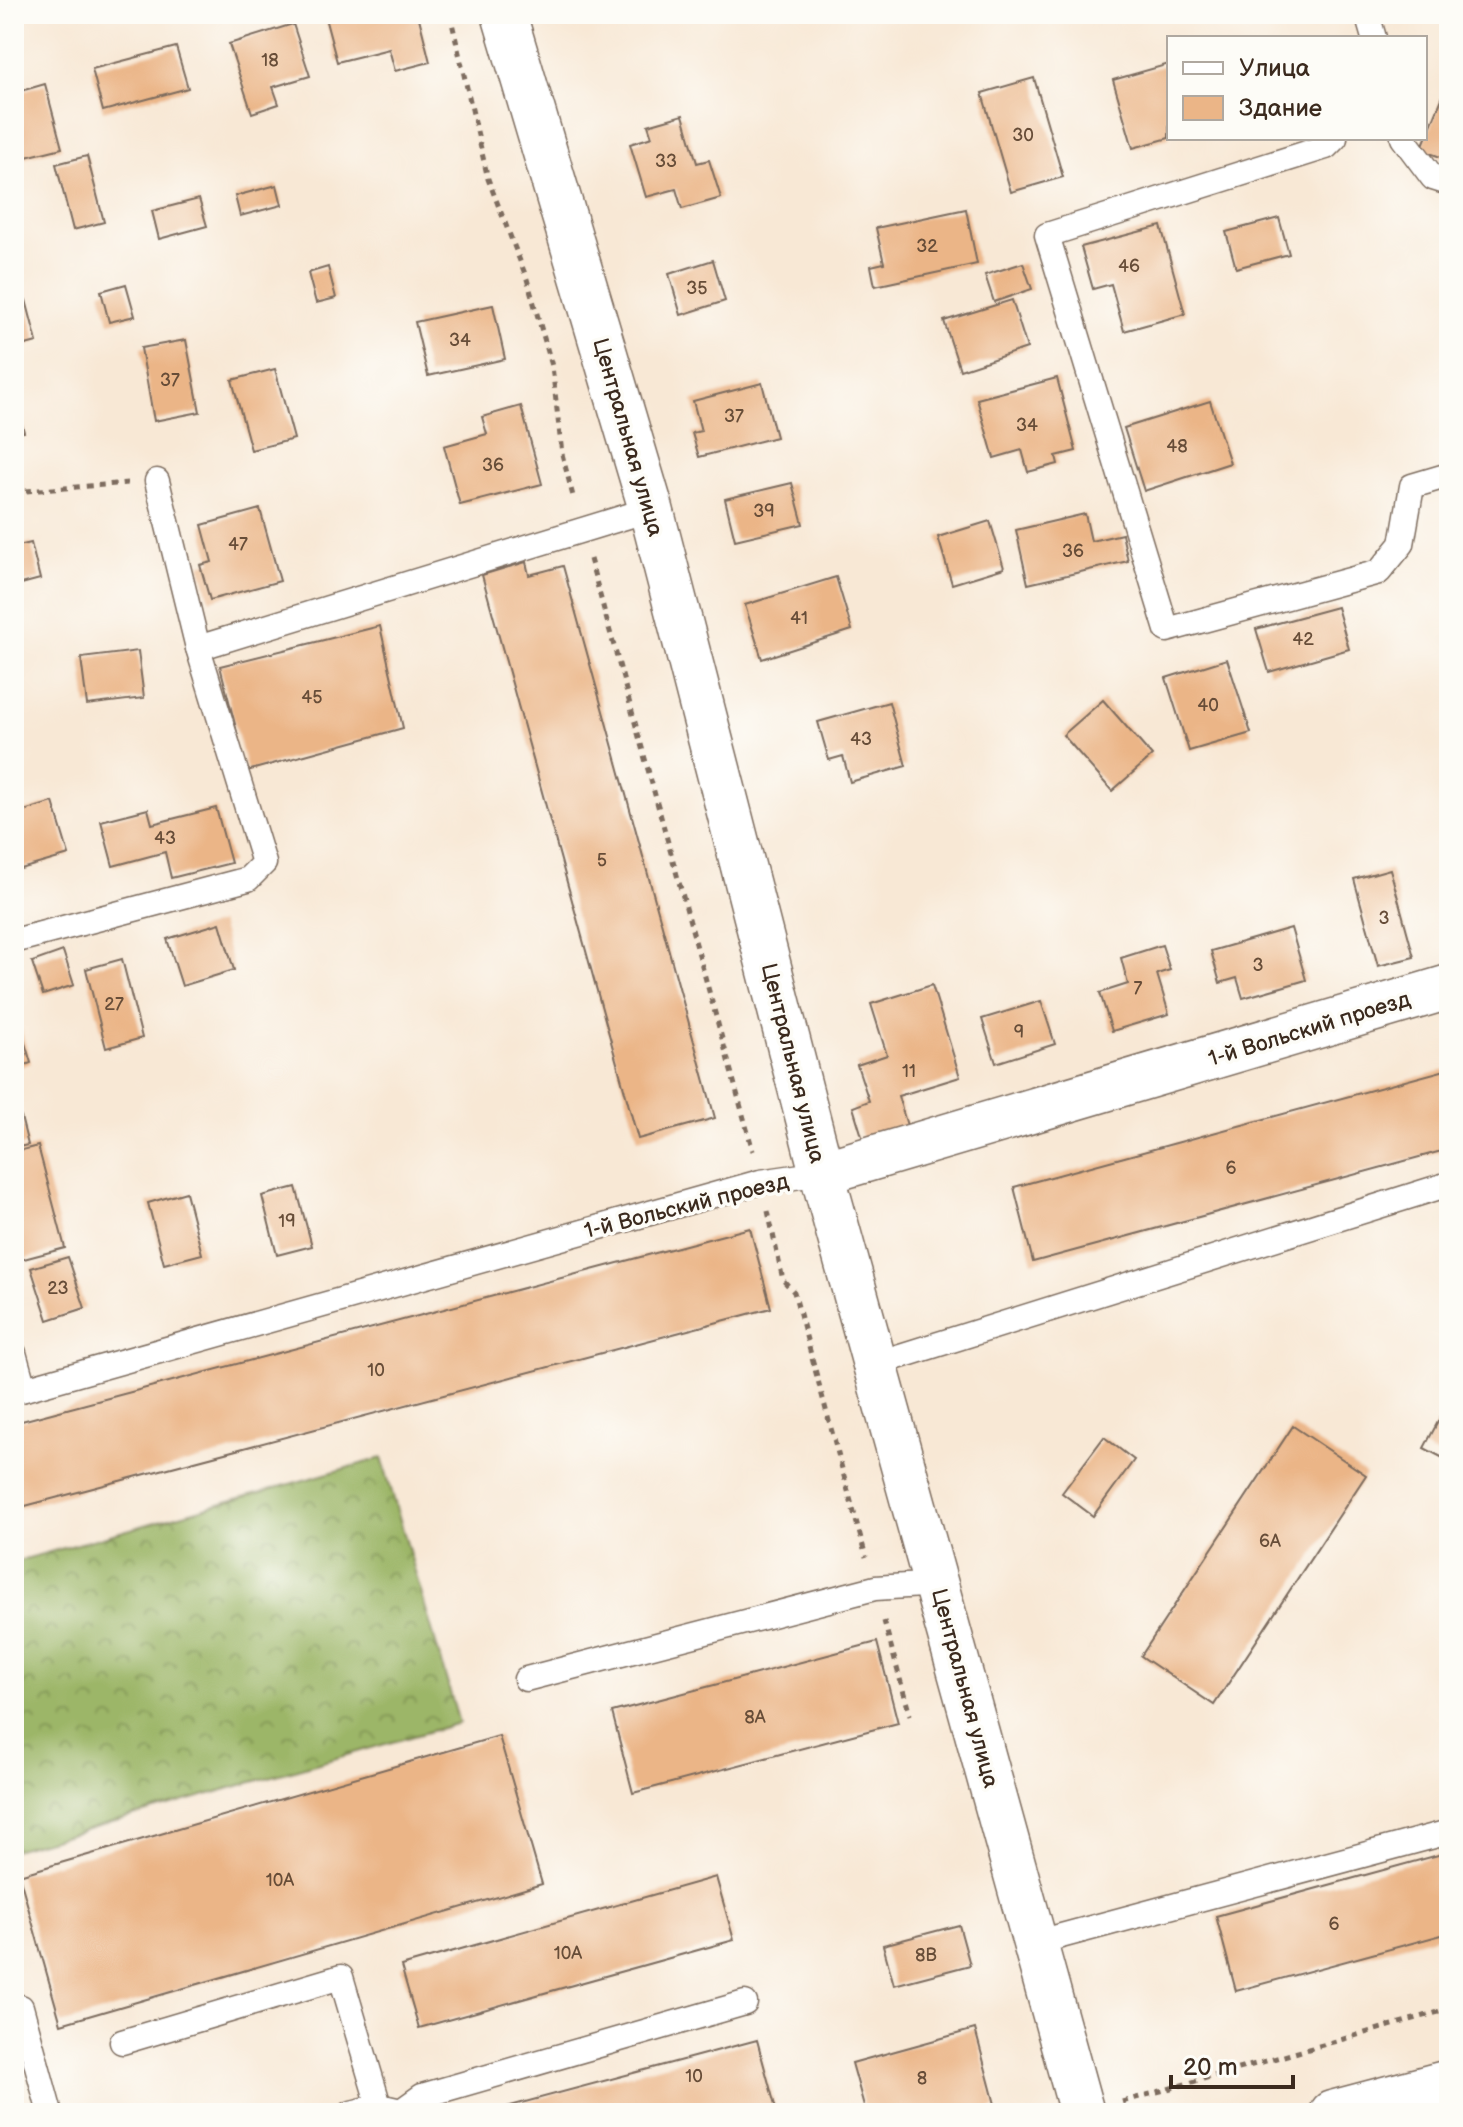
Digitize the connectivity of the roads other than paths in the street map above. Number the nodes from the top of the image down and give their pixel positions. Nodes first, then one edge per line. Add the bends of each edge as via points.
1 (504, 14) edge
2 (1367, 14) edge
3 (1373, 36) edge
4 (1333, 140) edge
5 (1404, 140) edge
6 (1449, 183) edge
7 (1449, 475) edge
8 (157, 481) road end
9 (651, 509) junction
10 (198, 648) junction
11 (14, 941) edge
12 (1449, 987) edge
13 (822, 1173) junction
14 (1449, 1184) edge
15 (14, 1353) edge
16 (875, 1364) junction
17 (19, 1390) edge
18 (938, 1584) junction
19 (526, 1679) dead end
20 (1449, 1832) edge
21 (1035, 1943) junction
22 (745, 2003) dead end
23 (14, 2009) edge
24 (122, 2042) dead end
25 (1449, 2082) edge
26 (1100, 2108) edge
27 (394, 2110) edge
28 (50, 2113) edge
29 (351, 2113) edge
30 (1332, 2113) edge

1 - 9 street, Центральная улица
2 - 3 lane
4 - 7 lane via 1326,147 1047,235 1167,630 1379,572 1402,544 1412,486
5 - 6 lane via 1433,178
8 - 10 lane
9 - 10 lane
9 - 13 street, Центральная улица
10 - 11 lane via 264,863 248,879
12 - 13 street, 1-й Вольский проезд
13 - 16 street, Центральная улица
13 - 17 lane, 1-й Вольский проезд via 760,1182
14 - 16 lane
15 - 17 lane
16 - 18 street, Центральная улица
18 - 19 lane via 875,1588
18 - 21 street, Центральная улица
20 - 21 lane
21 - 26 street, Центральная улица
22 - 27 lane via 422,2096
23 - 28 lane via 21,2007
24 - 27 lane via 341,1977
25 - 30 street
27 - 29 lane

